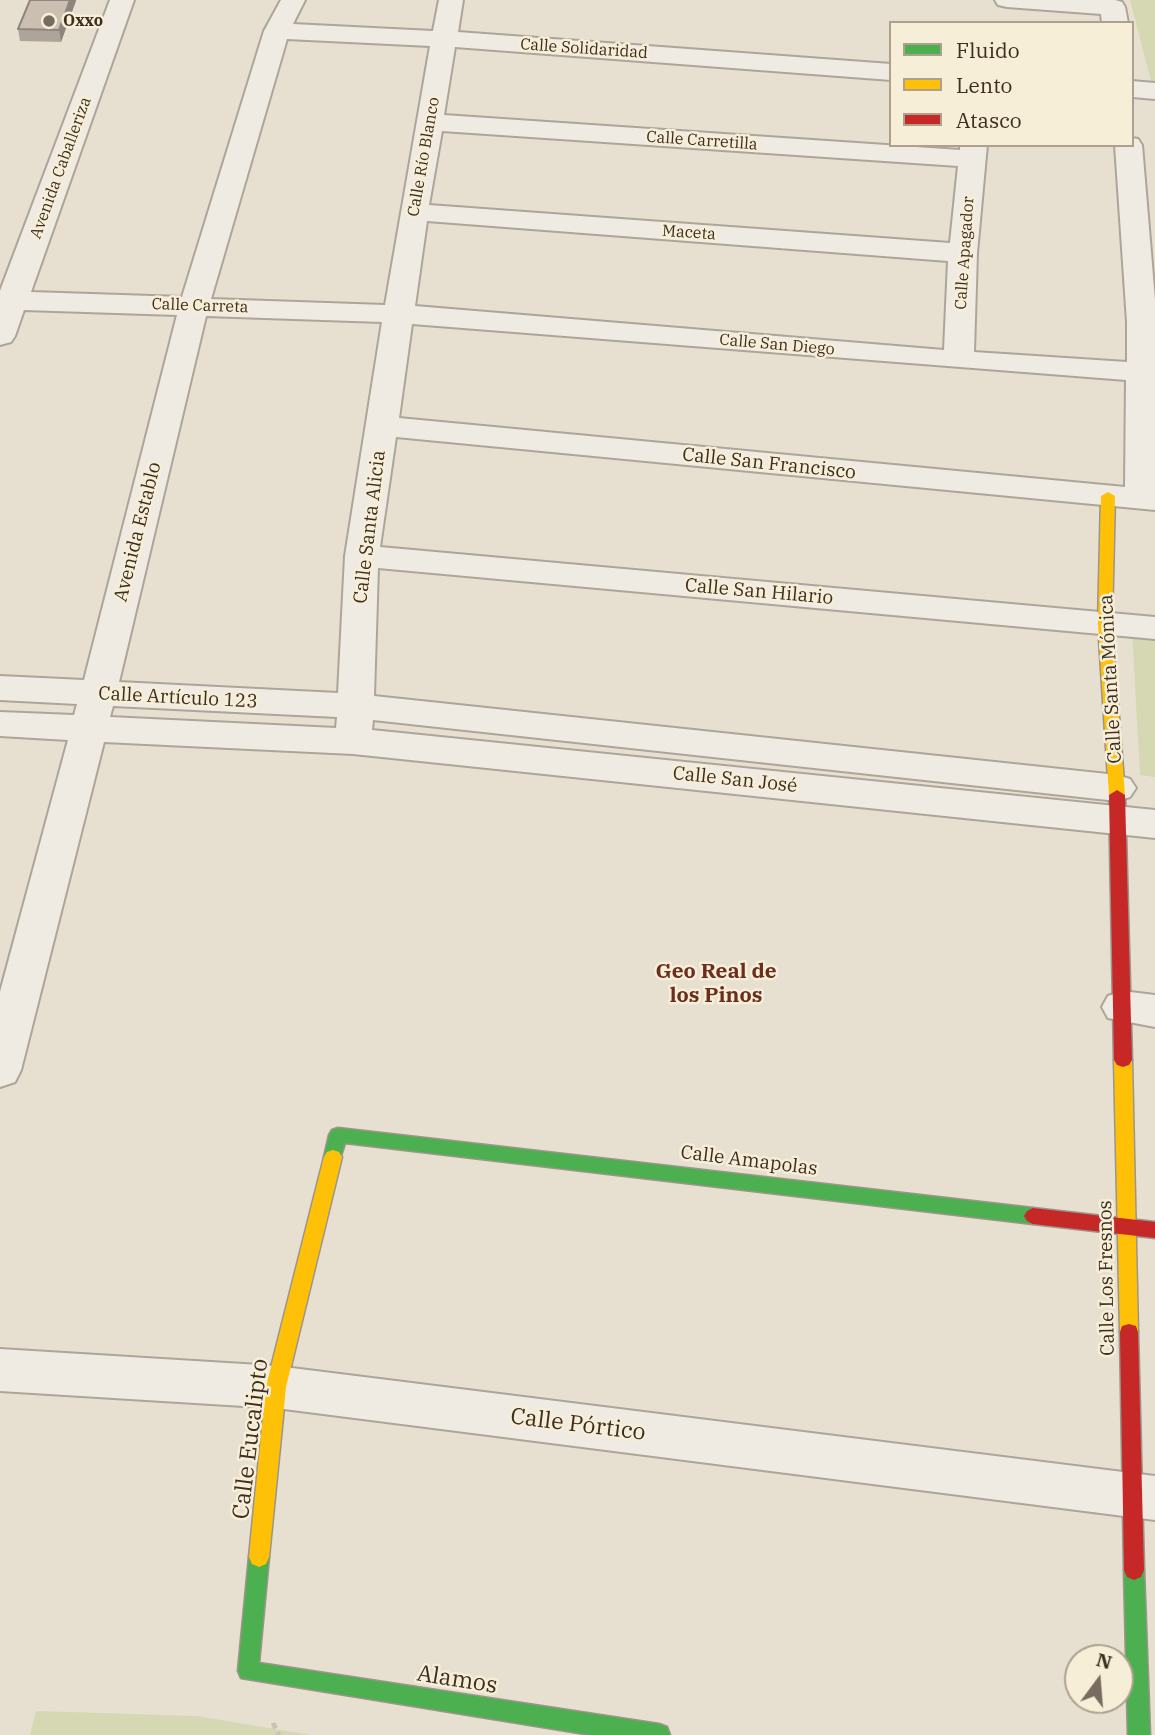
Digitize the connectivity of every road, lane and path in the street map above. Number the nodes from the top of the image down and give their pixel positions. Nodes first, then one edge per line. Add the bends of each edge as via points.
1 (122, 0) edge
2 (293, 0) edge
3 (451, 0) edge
4 (1007, 0) edge
5 (1114, 15) edge
6 (277, 31) junction
7 (444, 38) junction
8 (889, 72) edge
9 (1134, 89) edge
10 (1155, 91) edge
11 (430, 122) junction
12 (1129, 147) edge
13 (973, 152) edge
14 (1143, 176) edge
15 (414, 212) junction
16 (963, 253) junction
17 (1146, 271) edge
18 (7, 300) edge
19 (194, 305) junction
20 (399, 314) junction
21 (0, 336) edge
22 (960, 360) junction
23 (1148, 372) edge
24 (382, 426) junction
25 (1108, 496) junction
26 (1148, 499) edge
27 (362, 556) junction
28 (1105, 624) junction
29 (1155, 628) edge
30 (0, 688) edge
31 (98, 694) junction
32 (355, 723) junction
33 (0, 724) edge
34 (87, 728) junction
35 (1117, 804) junction
36 (1155, 824) edge
37 (1139, 1009) edge
38 (0, 1070) edge
39 (338, 1135) joint
40 (1128, 1226) junction
41 (1155, 1230) edge
42 (0, 1370) edge
43 (276, 1387) junction
44 (1143, 1496) edge
45 (248, 1671) joint
46 (659, 1735) edge
47 (1139, 1735) edge

1 - 18 street, Avenida Caballeriza
2 - 6 street, Avenida Establo
3 - 7 street, Calle Río Blanco
4 - 5 street
6 - 7 street, Calle Solidaridad
6 - 19 street, Avenida Establo
7 - 8 street, Calle Solidaridad
7 - 11 street, Calle Río Blanco
9 - 10 street
11 - 13 street, Calle Carretilla
11 - 15 street, Calle Río Blanco
12 - 14 street
13 - 16 street, Calle Apagador
14 - 17 street
15 - 16 street, Maceta
15 - 20 street, Calle Río Blanco
16 - 22 street, Calle Apagador
17 - 23 street via 1142,322
18 - 19 street, Calle Carreta
18 - 21 street, Avenida Caballeriza
19 - 20 street, Calle Carreta
19 - 31 street, Avenida Establo
20 - 22 street, Calle San Diego
20 - 24 street, Calle Santa Alicia
22 - 23 street, Calle San Diego
23 - 26 street
24 - 25 street, Calle San Francisco
24 - 27 street, Calle Santa Alicia
25 - 26 street, Calle San Francisco
25 - 28 street, Calle Santa Mónica
27 - 28 street, Calle San Hilario
27 - 32 street, Calle Santa Alicia
28 - 29 street, Calle San Hilario
28 - 35 street, Calle Santa Mónica
30 - 31 street, Calle Artículo 123
31 - 32 street, Calle Artículo 123
31 - 34 street, Avenida Establo
32 - 34 street, Calle Artículo 123
32 - 35 street, Calle San José
33 - 34 street, Calle Artículo 123
34 - 38 street, Avenida Establo
35 - 36 street, Calle San José
35 - 37 street, Calle Los Fresnos
37 - 40 street, Calle Los Fresnos
39 - 40 street, Calle Amapolas
39 - 43 street, Calle Eucalipto
40 - 41 street, Calle Amapolas
40 - 44 street, Calle Los Fresnos
42 - 43 street, Calle Pórtico
43 - 44 street, Calle Pórtico
43 - 45 street, Calle Eucalipto
44 - 47 street, Calle Los Fresnos
45 - 46 street, Alamos

